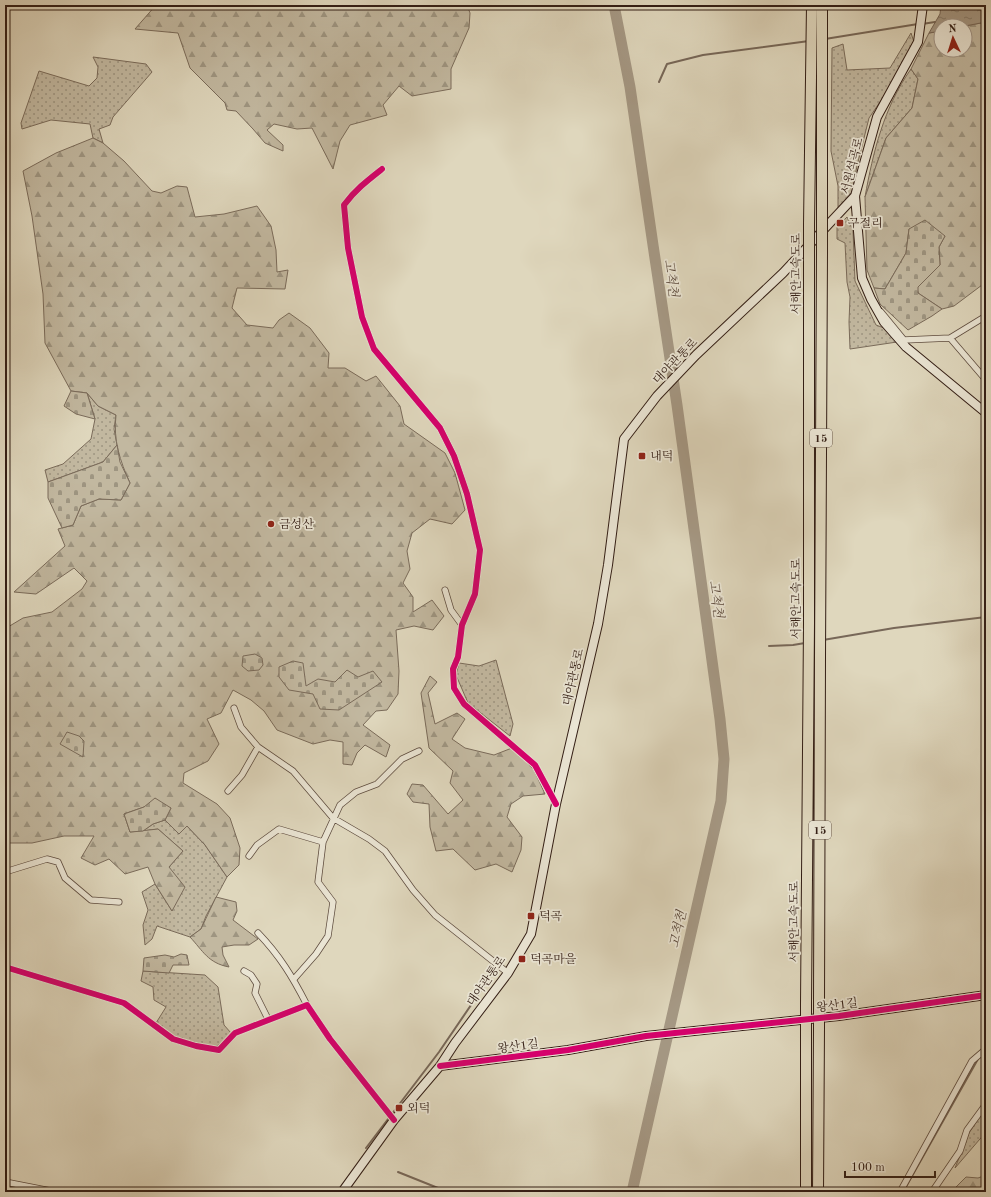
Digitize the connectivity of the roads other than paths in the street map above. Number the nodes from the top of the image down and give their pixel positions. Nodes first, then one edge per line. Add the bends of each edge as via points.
1 (812, 5) edge
2 (822, 5) edge
3 (923, 5) edge
4 (817, 22) junction
5 (817, 44) junction
6 (382, 169) dead end
7 (855, 196) junction
8 (871, 299) junction
9 (986, 316) edge
10 (950, 338) junction
11 (986, 380) edge
12 (986, 412) edge
13 (445, 590) dead end
14 (462, 625) junction
15 (234, 708) dead end
16 (258, 747) junction
17 (419, 751) dead end
18 (228, 791) dead end
19 (556, 804) junction
20 (333, 818) junction
21 (323, 842) junction
22 (249, 856) dead end
23 (5, 872) edge
24 (118, 902) dead end
25 (258, 933) dead end
26 (5, 967) edge
27 (244, 971) dead end
28 (508, 973) junction
29 (294, 978) junction
30 (986, 995) edge
31 (307, 1005) junction
32 (268, 1019) junction
33 (986, 1049) edge
34 (440, 1066) junction
35 (986, 1104) edge
36 (392, 1117) junction
37 (5, 1182) edge
38 (56, 1192) edge
39 (120, 1192) edge
40 (132, 1192) edge
41 (342, 1192) edge
42 (806, 1192) edge
43 (818, 1192) edge
44 (900, 1192) edge
45 (932, 1192) edge

1 - 4 highway, 서해안고속도로 / 15
2 - 4 highway, 서해안고속도로 / 15
3 - 7 main road, 서원석곡로 via 918,42 877,117
4 - 5 highway, 서해안고속도로 / 15
5 - 42 highway, 서해안고속도로 / 15, bridge via 809,224
5 - 43 highway, 서해안고속도로 / 15, bridge via 822,213
6 - 14 street via 353,193 344,205 348,248 362,317 374,349 440,428 454,456 467,494 480,550 475,594
7 - 8 main road, 서원석곡로 via 862,278
7 - 19 main road, 대야관통로 via 783,273 691,360 657,396 624,440 598,624
8 - 10 street via 904,340
8 - 12 main road, 서원석곡로 via 884,322 906,347
9 - 10 street
10 - 11 street
13 - 14 street via 451,610
14 - 19 street via 458,657 453,669 454,688 464,704 534,765
15 - 16 street via 241,727
16 - 18 street via 242,775
16 - 20 street via 293,771
17 - 20 street via 402,759 377,784 356,792 345,800
19 - 28 main road, 대야관통로 via 531,934
20 - 21 street
20 - 28 street via 384,851 435,915
21 - 22 street via 279,829 257,845
21 - 29 street via 318,882 333,902 328,936
23 - 24 street via 47,859 58,862 65,878 91,900
25 - 29 street via 275,950
26 - 32 street via 124,1003 173,1040 196,1046 219,1050 235,1033
27 - 32 street via 251,975 257,984 255,993
28 - 34 main road, 대야관통로
29 - 31 street
30 - 34 main road, 왕산1길 via 839,1016 646,1036 568,1050
31 - 32 street
31 - 36 street via 330,1039
33 - 44 street via 972,1061
34 - 36 main road, 대야관통로
35 - 45 street via 967,1130 960,1151
36 - 41 main road, 대야관통로
37 - 38 street
39 - 40 street

